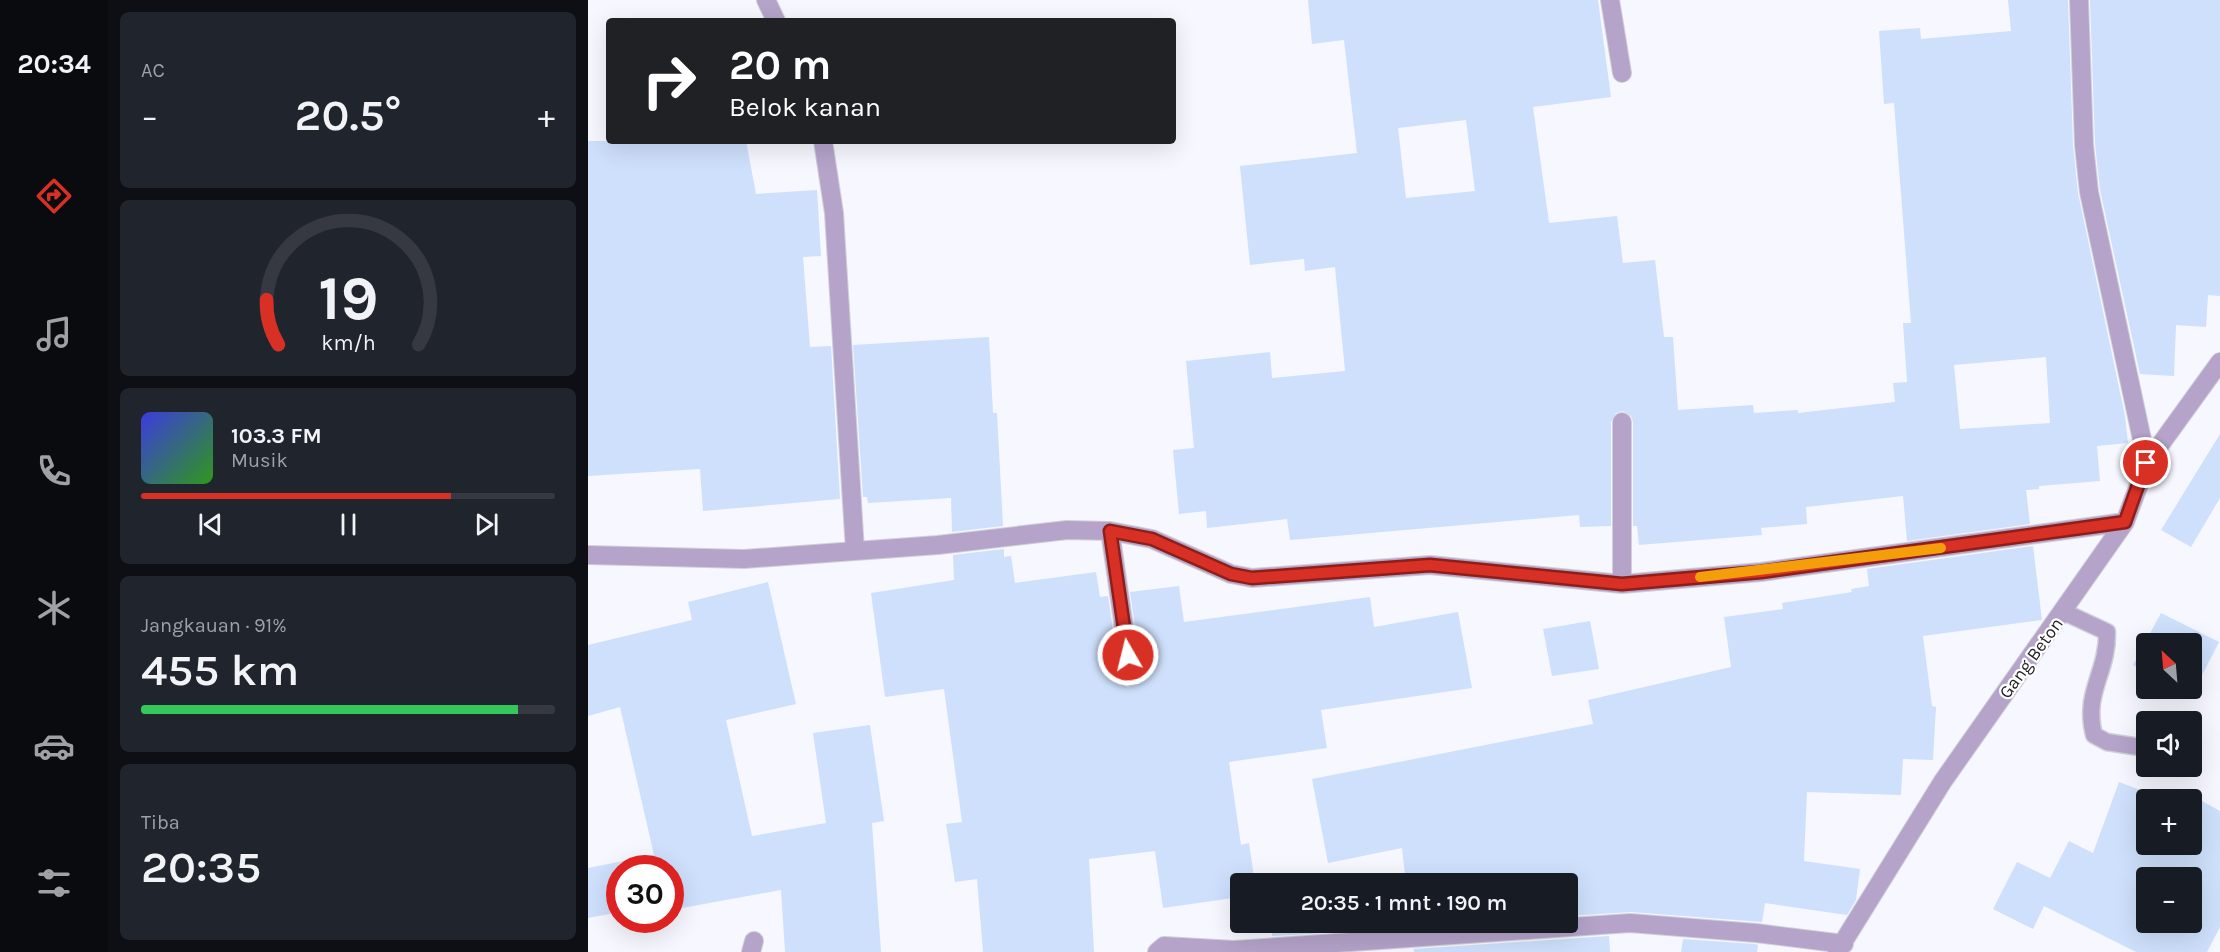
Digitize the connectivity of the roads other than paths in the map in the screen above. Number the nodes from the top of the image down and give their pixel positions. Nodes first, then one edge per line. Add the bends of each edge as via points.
1 (766, 0) edge
2 (1610, 0) edge
3 (2079, 0) edge
4 (775, 18) edge
5 (1622, 73) dead end
6 (823, 144) edge
7 (2220, 362) edge
8 (1622, 422) dead end
9 (2146, 463) junction
10 (2125, 522) junction
11 (1110, 531) junction
12 (855, 551) junction
13 (588, 555) edge
14 (1622, 584) junction
15 (2072, 615) junction
16 (1131, 676) dead end
17 (2136, 746) edge
18 (1840, 948) edge
19 (1157, 952) edge

1 - 4 street
2 - 5 street
3 - 9 street via 2089,192
6 - 12 street via 834,213
7 - 9 street, Gang Beton
8 - 14 street
9 - 10 street, Gang Beton
10 - 14 street via 1772,570
10 - 15 street, Gang Beton
11 - 12 street via 1067,530
11 - 14 street via 1152,539 1231,574 1252,578 1430,565
11 - 16 street
12 - 13 street via 744,559
15 - 17 lane via 2107,632 2107,649 2090,702 2094,735 2107,742
15 - 18 street, Gang Beton via 1943,781
18 - 19 street via 1756,933 1630,922 1234,950 1164,946

